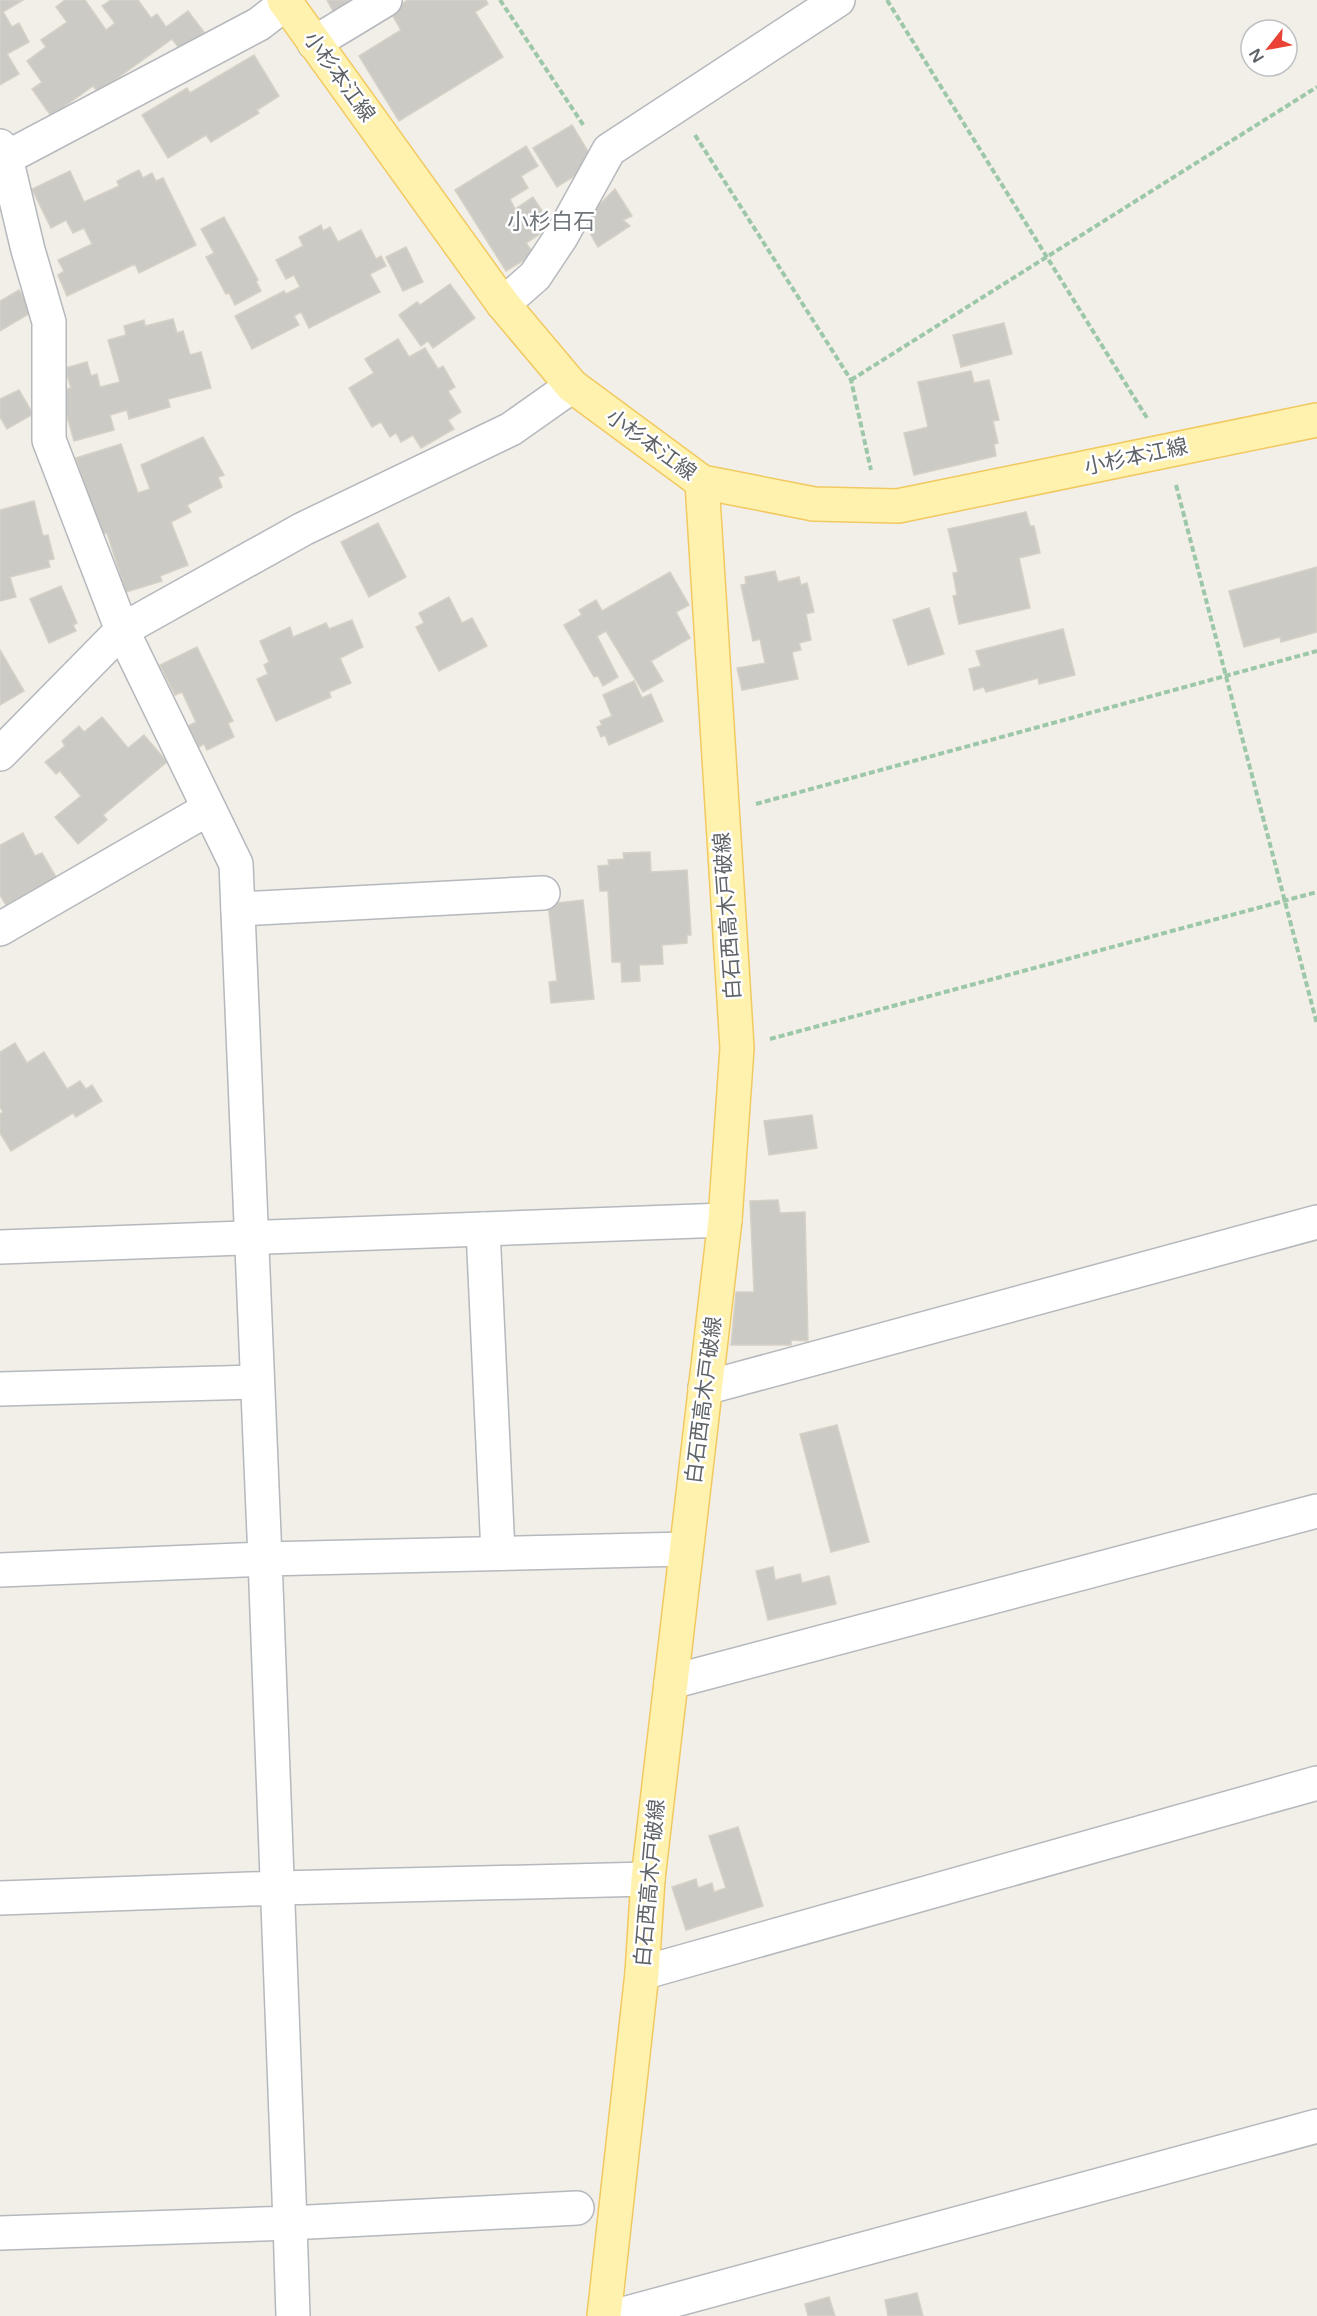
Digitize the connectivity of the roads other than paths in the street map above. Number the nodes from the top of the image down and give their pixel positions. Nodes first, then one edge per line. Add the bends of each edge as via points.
1 (385, 0) edge
2 (838, 0) edge
3 (285, 1) edge
4 (314, 43) junction
5 (3, 152) edge
6 (503, 304) junction
7 (572, 386) junction
8 (1317, 420) edge
9 (702, 482) junction
10 (122, 630) junction
11 (0, 754) edge
12 (208, 809) junction
13 (543, 892) dead end
14 (238, 909) junction
15 (0, 929) edge
16 (725, 1220) junction
17 (1317, 1222) edge
18 (483, 1229) junction
19 (252, 1238) junction
20 (0, 1247) edge
21 (257, 1382) junction
22 (705, 1388) junction
23 (0, 1389) edge
24 (1317, 1511) edge
25 (686, 1549) junction
26 (498, 1553) junction
27 (265, 1559) junction
28 (0, 1570) edge
29 (671, 1682) junction
30 (1317, 1783) edge
31 (648, 1879) junction
32 (279, 1888) junction
33 (0, 1898) edge
34 (642, 1973) junction
35 (1317, 2126) edge
36 (577, 2208) dead end
37 (290, 2223) junction
38 (0, 2233) edge
39 (293, 2316) edge
40 (604, 2316) edge
41 (616, 2316) edge

1 - 4 street
2 - 6 street via 609,150 535,276
3 - 4 main road, 小杉本江線
3 - 5 street via 259,24
4 - 6 main road, 小杉本江線
5 - 10 street via 49,322 49,440
6 - 7 main road, 小杉本江線
7 - 9 main road, 小杉本江線
7 - 10 street via 511,429 303,529
8 - 9 main road, 小杉本江線 via 898,506 814,504
9 - 16 main road, 白石西高木戸破線 via 736,1048
10 - 11 street
10 - 12 street
12 - 14 street via 236,864
12 - 15 street
13 - 14 street
14 - 19 street
16 - 18 street
16 - 22 main road, 白石西高木戸破線
17 - 22 street
18 - 19 street
18 - 26 street
19 - 20 street
19 - 21 street
21 - 23 street
21 - 27 street
22 - 25 main road, 白石西高木戸破線
24 - 29 street
25 - 26 street
25 - 29 main road, 白石西高木戸破線
26 - 27 street
27 - 28 street
27 - 32 street
29 - 31 main road, 白石西高木戸破線
30 - 34 street
31 - 32 street
31 - 34 main road, 白石西高木戸破線
32 - 33 street
32 - 37 street
34 - 40 main road, 白石西高木戸破線
35 - 41 street
36 - 37 street
37 - 38 street
37 - 39 street

